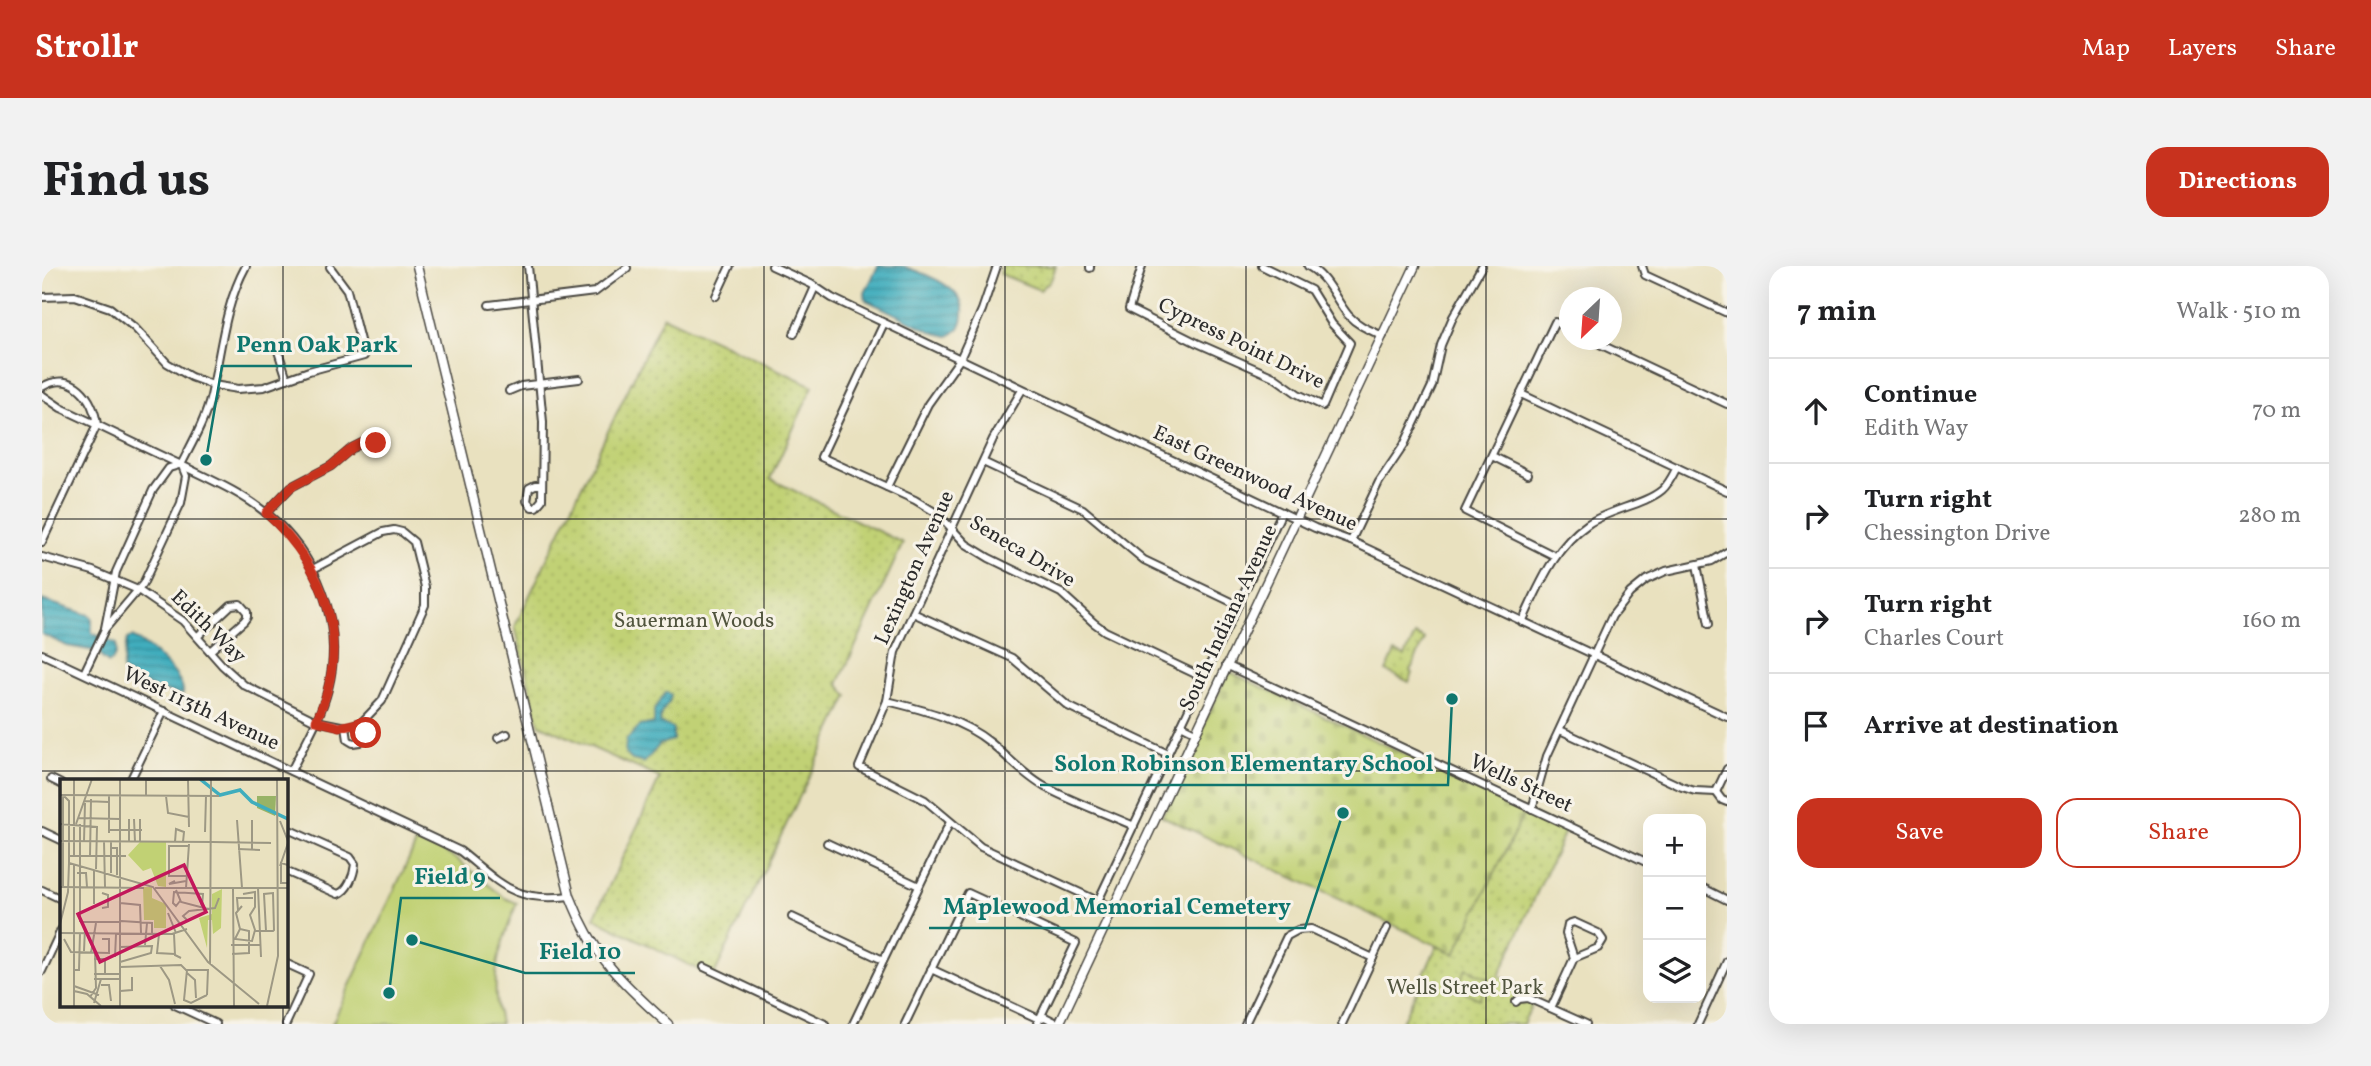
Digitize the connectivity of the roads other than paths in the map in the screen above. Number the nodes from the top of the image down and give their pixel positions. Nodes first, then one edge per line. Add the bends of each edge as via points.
1 (246, 266) edge
2 (417, 266) edge
3 (528, 266) edge
4 (730, 266) edge
5 (772, 266) edge
6 (997, 266) edge
7 (1142, 266) edge
8 (1262, 266) edge
9 (1308, 266) edge
10 (1415, 266) edge
11 (1482, 266) edge
12 (330, 267) edge
13 (1642, 267) edge
14 (628, 268) edge
15 (785, 269) edge
16 (815, 287) junction
17 (716, 296) dead end
18 (42, 297) edge
19 (530, 301) junction
20 (489, 305) dead end
21 (1727, 313) edge
22 (884, 323) junction
23 (1559, 324) edge
24 (793, 334) dead end
25 (1382, 336) junction
26 (277, 348) dead end
27 (1612, 350) edge
28 (960, 359) junction
29 (287, 379) junction
30 (579, 379) dead end
31 (540, 382) junction
32 (213, 385) junction
33 (42, 387) edge
34 (1022, 390) junction
35 (509, 391) dead end
36 (1521, 394) junction
37 (42, 395) edge
38 (1727, 404) edge
39 (97, 425) junction
40 (376, 443) dead end
41 (1492, 456) junction
42 (983, 462) junction
43 (181, 465) junction
44 (1677, 467) junction
45 (1528, 474) dead end
46 (542, 485) dead end
47 (887, 487) junction
48 (1727, 491) edge
49 (1282, 512) junction
50 (266, 513) junction
51 (1296, 519) junction
52 (952, 530) junction
53 (1351, 541) junction
54 (42, 542) edge
55 (1727, 552) edge
56 (1555, 556) junction
57 (42, 557) edge
58 (1697, 565) junction
59 (313, 569) junction
60 (114, 578) junction
61 (138, 590) junction
62 (1238, 605) junction
63 (913, 613) junction
64 (1522, 622) junction
65 (1709, 624) dead end
66 (103, 632) junction
67 (198, 636) junction
68 (210, 651) junction
69 (42, 654) edge
70 (1594, 655) junction
71 (1226, 665) junction
72 (84, 673) junction
73 (1204, 677) junction
74 (887, 701) junction
75 (164, 711) junction
76 (1727, 717) edge
77 (316, 721) junction
78 (362, 722) junction
79 (1181, 725) junction
80 (346, 727) junction
81 (1560, 730) junction
82 (1195, 732) junction
83 (507, 734) dead end
84 (498, 738) dead end
85 (1168, 754) junction
86 (1727, 769) edge
87 (291, 771) junction
88 (51, 779) dead end
89 (131, 779) edge
90 (60, 784) edge
91 (1716, 792) junction
92 (1727, 802) edge
93 (1532, 809) junction
94 (950, 822) junction
95 (1134, 826) junction
96 (287, 830) edge
97 (42, 831) edge
98 (60, 840) edge
99 (827, 843) dead end
100 (1643, 861) edge
101 (287, 872) edge
102 (919, 886) junction
103 (42, 890) edge
104 (1706, 890) edge
105 (569, 896) junction
106 (60, 899) edge
107 (1727, 900) edge
108 (1098, 901) junction
109 (1113, 908) junction
110 (792, 917) dead end
111 (1387, 928) dead end
112 (60, 933) edge
113 (42, 950) edge
114 (54, 950) edge
115 (1373, 958) junction
116 (1574, 958) junction
117 (883, 960) junction
118 (1727, 961) edge
119 (287, 964) edge
120 (704, 967) dead end
121 (931, 969) junction
122 (42, 971) edge
123 (1516, 1002) dead end
124 (177, 1006) edge
125 (1551, 1008) junction
126 (1039, 1022) edge
127 (216, 1024) edge
128 (286, 1024) edge
129 (668, 1024) edge
130 (825, 1024) edge
131 (853, 1024) edge
132 (905, 1024) edge
133 (1059, 1024) edge
134 (1245, 1024) edge
135 (1342, 1024) edge
136 (1586, 1024) edge
137 (1698, 1024) edge

1 - 32 street via 230,305
2 - 105 main road
3 - 19 street
4 - 17 street
5 - 15 street, East Greenwood Avenue
6 - 28 street
7 - 8 street, Cypress Point Drive via 1129,309 1274,377 1322,406 1350,343 1311,290
9 - 25 street via 1317,271 1349,315
10 - 25 main road, South Indiana Avenue
11 - 53 street via 1453,317 1441,345 1433,386 1405,445 1379,482
12 - 29 street via 347,290 364,356
13 - 21 street via 1645,275
14 - 19 street via 594,292
15 - 16 street, East Greenwood Avenue
16 - 22 street, East Greenwood Avenue
16 - 24 street
18 - 32 street via 75,296 110,308 167,363
19 - 20 street
19 - 31 street
22 - 28 street, East Greenwood Avenue
22 - 47 street, Seneca Drive via 821,457
23 - 36 street via 1555,322
25 - 51 main road, South Indiana Avenue
26 - 29 street
27 - 38 street
28 - 34 street, East Greenwood Avenue
28 - 47 street via 928,404
29 - 32 street via 256,388
30 - 31 street
31 - 35 street
31 - 46 street
32 - 43 street via 201,427
33 - 39 street via 60,381 81,388 94,407
34 - 42 street, Lexington Avenue
34 - 49 street, East Greenwood Avenue
36 - 41 street
36 - 44 street
37 - 39 street
39 - 43 street
39 - 54 street
40 - 50 street via 352,448 331,466 291,487
41 - 45 street
41 - 56 street via 1465,511
42 - 52 street, Lexington Avenue
42 - 62 street via 1083,509 1144,560
43 - 50 street
43 - 60 street via 169,468 153,490
43 - 61 street via 186,476 181,503
44 - 48 street
44 - 56 street via 1662,490 1586,525
47 - 52 street, Seneca Drive via 938,514
49 - 51 street, East Greenwood Avenue
49 - 62 street
50 - 59 street
51 - 53 street, East Greenwood Avenue
51 - 71 main road, South Indiana Avenue
52 - 63 street, Lexington Avenue
52 - 73 street, Seneca Drive via 978,551 1061,593 1105,631
53 - 64 street, East Greenwood Avenue
55 - 58 street
56 - 64 street
57 - 60 street, Edith Way
58 - 65 street
58 - 70 street via 1666,571 1630,593 1612,616
59 - 77 street via 328,607 333,641 328,690
59 - 78 street, Edith Way via 388,530 402,532 416,548 425,587 424,612 382,701
60 - 61 street, Edith Way
60 - 66 street
61 - 66 street
61 - 67 street, Edith Way
62 - 73 street
63 - 74 street, Lexington Avenue via 895,652
63 - 85 street via 1012,659 1068,706
64 - 70 street, East Greenwood Avenue
66 - 72 street
67 - 68 street, Edith Way
67 - 68 street via 231,605 244,607 244,621
68 - 77 street, Edith Way via 244,685
69 - 72 street, West 113th Avenue
70 - 76 street, East Greenwood Avenue
70 - 81 street
71 - 82 main road, South Indiana Avenue
71 - 93 street, Wells Street
72 - 75 street, West 113th Avenue
73 - 79 street
74 - 94 street, Lexington Avenue via 859,767 925,800
74 - 95 street via 951,720 991,743 1045,787
75 - 87 street, West 113th Avenue
75 - 89 street
77 - 80 street, Edith Way
77 - 87 street
78 - 80 street, Edith Way
78 - 80 street, Edith Way via 366,733 360,743 348,740
79 - 82 street
79 - 85 street
81 - 91 street via 1682,787
81 - 93 street via 1547,756
82 - 109 main road, South Indiana Avenue
83 - 84 street
85 - 95 street
86 - 91 street
87 - 105 street, West 113th Avenue via 460,851 514,892 547,899
88 - 90 street
91 - 92 street
93 - 100 street, Wells Street
94 - 102 street
94 - 108 street via 981,847
95 - 108 street
96 - 101 street via 350,857 355,864 345,889 338,894
97 - 98 street
99 - 102 street
102 - 117 street
103 - 106 street
104 - 107 street
105 - 129 main road via 601,958
108 - 109 street
109 - 133 main road, South Indiana Avenue
110 - 117 street
111 - 115 street
112 - 114 street
113 - 114 street
114 - 122 street
115 - 134 street via 1311,929 1298,930 1287,936
115 - 135 street
116 - 116 street via 1603,940 1574,922 1566,930
116 - 125 street
117 - 131 street
118 - 137 street
119 - 128 street via 309,974
120 - 130 street
121 - 126 street
121 - 126 street via 968,893 1076,943
121 - 132 street
123 - 125 street via 1528,998
124 - 127 street
125 - 136 street
126 - 133 street via 1045,1017

